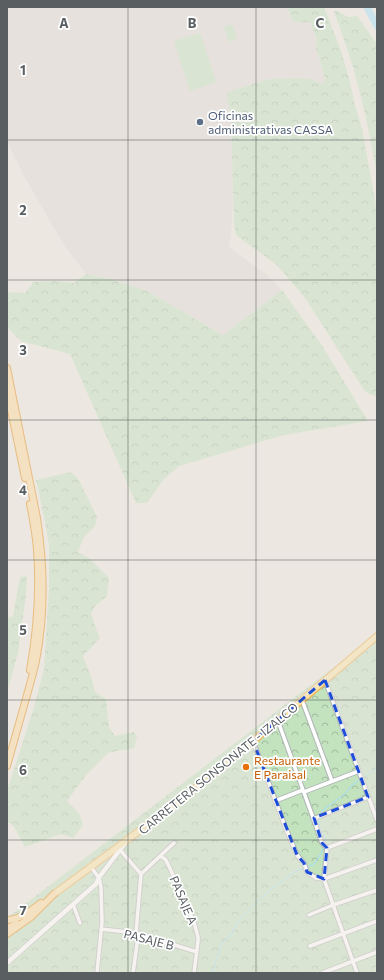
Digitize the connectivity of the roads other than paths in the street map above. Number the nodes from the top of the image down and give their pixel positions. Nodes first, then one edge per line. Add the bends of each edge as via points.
1 (7, 368) edge
2 (7, 391) edge
3 (377, 636) edge
4 (325, 680) junction
5 (302, 700) junction
6 (278, 721) junction
7 (253, 741) junction
8 (7, 750) edge
9 (7, 766) edge
10 (360, 773) junction
11 (332, 781) junction
12 (303, 791) junction
13 (368, 796) junction
14 (275, 801) junction
15 (315, 818) junction
16 (377, 820) edge
17 (377, 829) edge
18 (126, 841) junction
19 (174, 844) dead end
20 (327, 847) junction
21 (120, 850) junction
22 (160, 856) junction
23 (377, 860) edge
24 (91, 867) junction
25 (141, 874) junction
26 (99, 878) junction
27 (324, 879) junction
28 (377, 890) edge
29 (54, 894) junction
30 (73, 904) junction
31 (333, 905) junction
32 (309, 915) dead end
33 (7, 920) edge
34 (377, 921) edge
35 (80, 923) dead end
36 (7, 928) edge
37 (101, 929) junction
38 (136, 933) junction
39 (7, 934) edge
40 (343, 934) junction
41 (310, 946) dead end
42 (197, 952) junction
43 (377, 952) edge
44 (353, 961) junction
45 (7, 963) edge
46 (97, 973) edge
47 (134, 973) edge
48 (194, 973) edge
49 (322, 973) edge
50 (357, 973) edge

1 - 9 highway via 40,537 42,591 36,661
2 - 8 highway via 35,533 38,567 30,671
3 - 4 main road, CARRETERA SONSONATE - IZALCO
4 - 5 main road, CARRETERA SONSONATE - IZALCO
4 - 10 street
5 - 6 main road, CARRETERA SONSONATE - IZALCO
5 - 11 street
6 - 7 main road, CARRETERA SONSONATE - IZALCO
6 - 12 street
7 - 14 street
7 - 18 main road, CARRETERA SONSONATE - IZALCO
10 - 11 street
10 - 13 street
11 - 12 street
12 - 14 street
12 - 15 street
13 - 15 street
13 - 16 street
14 - 27 street via 297,855 304,862 307,872 316,878
15 - 20 street via 322,843
17 - 20 street
18 - 21 street
18 - 24 main road, CARRETERA SONSONATE - IZALCO
19 - 22 street
20 - 27 street
21 - 25 street
21 - 26 street
22 - 25 street
22 - 42 street, PASAJE A via 165,858 194,922 198,937
23 - 27 street
24 - 26 street
24 - 29 main road, CARRETERA SONSONATE - IZALCO
25 - 38 street
26 - 30 street via 96,884
26 - 37 street
27 - 31 street
28 - 31 street
29 - 33 highway via 20,917
29 - 36 highway via 22,921
29 - 39 highway via 31,917
30 - 35 street
30 - 45 street
31 - 32 street
31 - 40 street
34 - 40 street
37 - 38 street, PASAJE B
37 - 46 street
38 - 42 street, PASAJE B
38 - 47 street via 138,937
40 - 41 street
40 - 44 street
42 - 48 street, PASAJE A
43 - 44 street
44 - 49 street
44 - 50 street

